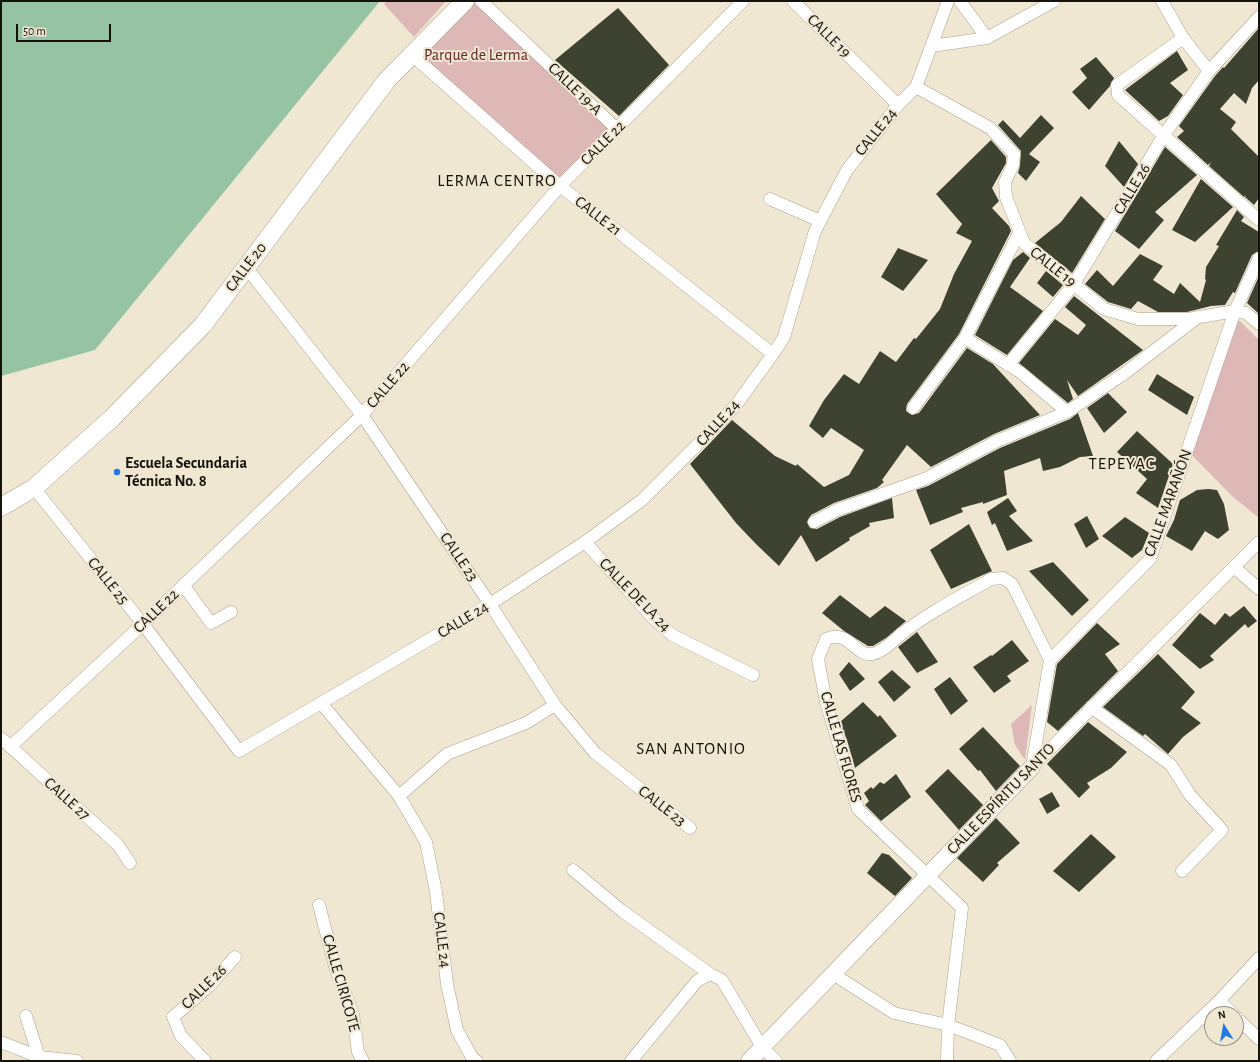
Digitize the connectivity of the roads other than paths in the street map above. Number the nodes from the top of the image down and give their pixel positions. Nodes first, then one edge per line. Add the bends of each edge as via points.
1 (465, 1) edge
2 (481, 1) edge
3 (743, 1) edge
4 (793, 1) edge
5 (948, 1) edge
6 (960, 1) edge
7 (1054, 1) edge
8 (1162, 1) edge
9 (1259, 17) edge
10 (986, 38) junction
11 (1183, 38) junction
12 (932, 46) junction
13 (412, 55) junction
14 (1209, 71) junction
15 (916, 88) junction
16 (898, 105) junction
17 (617, 129) junction
18 (1164, 135) junction
19 (560, 186) junction
20 (770, 198) dead end
21 (1259, 220) edge
22 (820, 221) junction
23 (1019, 233) junction
24 (1259, 258) edge
25 (246, 267) junction
26 (1074, 284) junction
27 (1235, 311) junction
28 (1199, 317) junction
29 (1259, 324) edge
30 (965, 338) junction
31 (773, 354) junction
32 (1008, 364) junction
33 (913, 408) dead end
34 (1066, 412) junction
35 (362, 415) junction
36 (34, 488) junction
37 (1, 507) edge
38 (814, 522) dead end
39 (585, 542) junction
40 (1259, 542) edge
41 (1234, 567) junction
42 (183, 585) junction
43 (1259, 589) edge
44 (490, 604) junction
45 (231, 612) dead end
46 (143, 624) junction
47 (1050, 660) junction
48 (753, 675) dead end
49 (321, 704) junction
50 (555, 705) junction
51 (1091, 707) junction
52 (1, 738) edge
53 (10, 747) junction
54 (239, 751) joint
55 (1032, 767) junction
56 (399, 796) junction
57 (690, 828) dead end
58 (130, 863) dead end
59 (573, 870) dead end
60 (1182, 871) dead end
61 (929, 875) junction
62 (319, 905) dead end
63 (235, 957) dead end
64 (1259, 958) edge
65 (710, 974) junction
66 (833, 974) junction
67 (1219, 1001) junction
68 (1224, 1006) edge
69 (26, 1016) dead end
70 (1244, 1024) edge
71 (948, 1025) junction
72 (1259, 1038) edge
73 (1, 1042) edge
74 (762, 1047) junction
75 (39, 1057) junction
76 (77, 1061) edge
77 (205, 1061) edge
78 (363, 1061) edge
79 (477, 1061) edge
80 (632, 1061) edge
81 (748, 1061) edge
82 (776, 1061) edge
83 (947, 1061) edge
84 (1010, 1061) edge
85 (1156, 1061) edge

1 - 13 main road, CALLE 20
2 - 17 street, CALLE 19-A
3 - 17 street, CALLE 22
4 - 16 street, CALLE 19
5 - 12 street, CALLE 24
6 - 10 street
7 - 10 street
8 - 11 street
9 - 14 street, CALLE 26
10 - 12 street
11 - 14 street
11 - 18 street via 1117,85 1118,95
12 - 15 street, CALLE 24
13 - 19 street, CALLE 21
13 - 25 main road, CALLE 20 via 387,80
14 - 18 street, CALLE 26
15 - 16 street, CALLE 24
15 - 23 street, CALLE 19 via 990,128 1014,154 1013,165 1005,182 1006,197
16 - 22 street, CALLE 24 via 847,170
17 - 19 street, CALLE 22
18 - 21 street
18 - 26 street, CALLE 26
19 - 31 street, CALLE 21
19 - 35 street, CALLE 22
20 - 22 street
22 - 31 street, CALLE 24 via 815,230 784,337
23 - 26 street, CALLE 19 via 1024,243
23 - 30 street
24 - 27 street, CALLE MARAÑÓN
25 - 35 street, CALLE 23
25 - 36 main road, CALLE 20 via 203,325 112,418
26 - 28 street, CALLE 19 via 1104,309 1138,319
26 - 32 street, CALLE 26
27 - 28 street, CALLE 19
27 - 29 street via 1246,313
27 - 47 street, CALLE MARAÑÓN via 1150,560
28 - 34 street
30 - 32 street
30 - 33 street
31 - 39 street, CALLE 24 via 736,405 697,446 642,500
32 - 34 street
34 - 38 street via 997,441 925,479 837,510
35 - 42 street, CALLE 22
35 - 44 street, CALLE 23
36 - 37 main road, CALLE 20
36 - 46 street, CALLE 25
39 - 44 street, CALLE 24
39 - 48 street, CALLE DE LA 24 via 651,616 672,635
40 - 41 street, CALLE ESPÍRITU SANTO
41 - 43 street
41 - 51 street, CALLE ESPÍRITU SANTO
42 - 45 street via 211,623
42 - 46 street, CALLE 22
44 - 49 street, CALLE 24
44 - 50 street, CALLE 23
46 - 53 street, CALLE 22
46 - 54 street, CALLE 25
47 - 55 street
47 - 61 street, CALLE LAS FLORES via 1012,584 1004,578 992,579 921,618 874,654 868,654 840,637 834,636 826,640 818,659 826,702 858,809
49 - 54 street, CALLE 24
49 - 56 street, CALLE 24
50 - 56 street via 526,723 447,754
50 - 57 street, CALLE 23 via 594,753
51 - 55 street, CALLE ESPÍRITU SANTO
51 - 60 street via 1171,764 1190,795 1222,830
52 - 53 street, CALLE 27
53 - 58 street, CALLE 27 via 118,845
55 - 61 street, CALLE ESPÍRITU SANTO
56 - 79 street, CALLE 24 via 426,842 457,1030 473,1059
59 - 65 street via 622,911
61 - 66 street, CALLE ESPÍRITU SANTO
61 - 71 street, CALLE LAS FLORES via 962,908
62 - 78 street, CALLE CIRICOTE via 336,970 353,1014 358,1052
63 - 77 street, CALLE 26 via 209,986 173,1017 181,1036
64 - 67 street
65 - 74 street via 722,980
65 - 80 street via 697,981
66 - 71 street via 894,1013
66 - 74 street, CALLE ESPÍRITU SANTO
67 - 68 street
67 - 85 street
69 - 75 street
70 - 72 street
71 - 83 street
71 - 84 street via 1000,1045
73 - 75 street
74 - 81 street, CALLE ESPÍRITU SANTO
74 - 82 street
75 - 76 street

